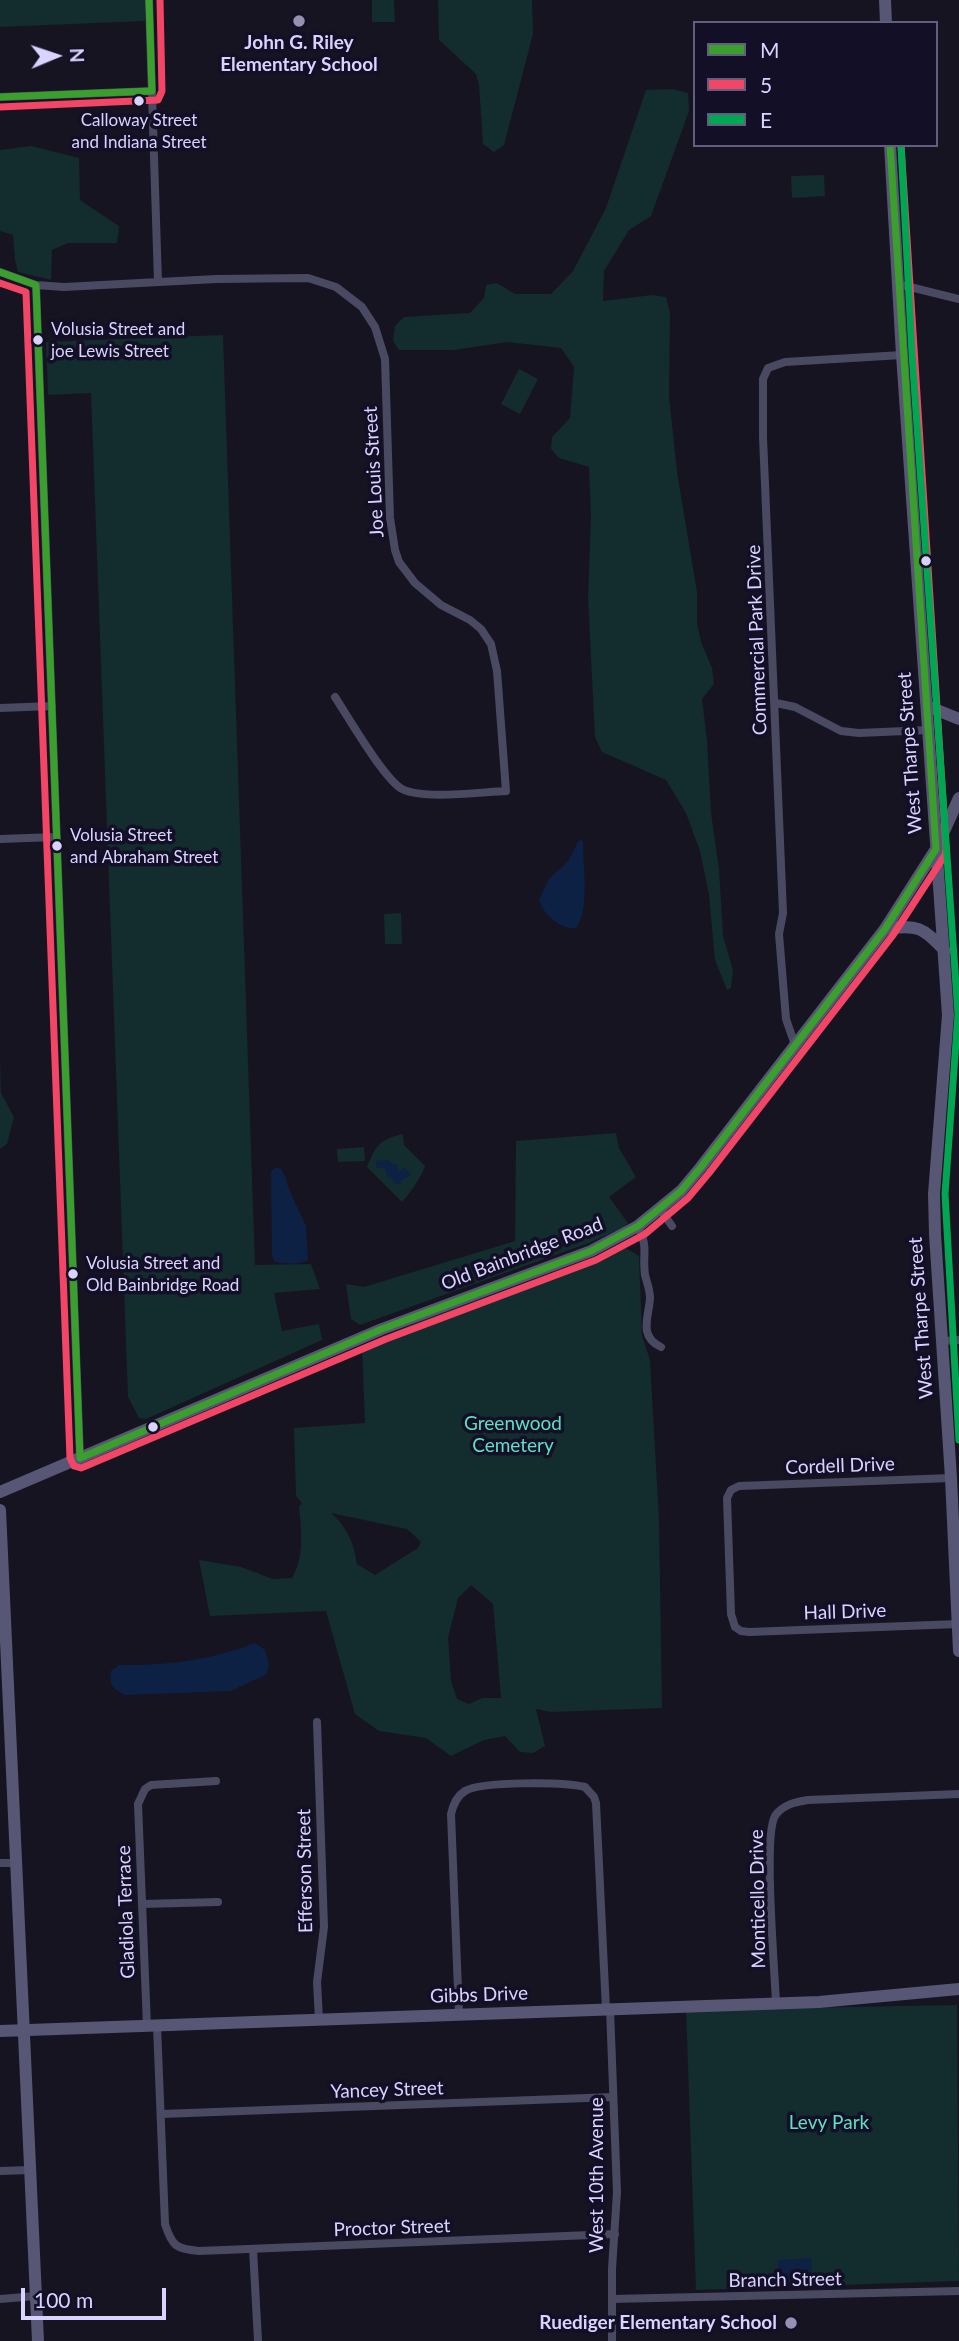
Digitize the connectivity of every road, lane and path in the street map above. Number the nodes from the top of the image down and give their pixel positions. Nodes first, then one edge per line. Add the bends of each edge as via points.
1 (149, 0) edge
2 (885, 0) edge
3 (886, 21) edge
4 (152, 91) junction
5 (0, 97) edge
6 (890, 147) edge
7 (0, 272) edge
8 (158, 282) junction
9 (898, 284) junction
10 (36, 285) junction
11 (959, 299) edge
12 (902, 355) junction
13 (335, 697) dead end
14 (776, 703) junction
15 (52, 706) junction
16 (927, 706) junction
17 (0, 708) edge
18 (959, 719) edge
19 (928, 730) junction
20 (959, 798) edge
21 (56, 837) junction
22 (0, 839) edge
23 (936, 849) junction
24 (885, 929) junction
25 (944, 951) junction
26 (795, 1045) junction
27 (660, 1209) junction
28 (638, 1226) junction
29 (672, 1226) dead end
30 (959, 1340) edge
31 (942, 1341) junction
32 (661, 1347) dead end
33 (80, 1458) junction
34 (951, 1478) junction
35 (0, 1492) edge
36 (0, 1510) edge
37 (958, 1624) edge
38 (735, 1627) joint
39 (959, 1651) edge
40 (317, 1722) dead end
41 (216, 1781) dead end
42 (959, 1794) edge
43 (0, 1863) edge
44 (15, 1863) junction
45 (218, 1902) dead end
46 (142, 1905) junction
47 (959, 1989) edge
48 (776, 2004) junction
49 (608, 2009) junction
50 (459, 2015) junction
51 (319, 2020) junction
52 (152, 2026) junction
53 (0, 2031) edge
54 (24, 2031) junction
55 (613, 2097) junction
56 (162, 2114) junction
57 (31, 2170) junction
58 (0, 2171) edge
59 (615, 2234) junction
60 (172, 2242) joint
61 (253, 2249) junction
62 (959, 2291) edge
63 (36, 2297) junction
64 (0, 2299) edge
65 (612, 2300) junction
66 (38, 2341) edge
67 (258, 2341) edge
68 (612, 2341) edge

1 - 4 street
2 - 3 main road
4 - 5 street
4 - 8 street
6 - 9 main road, West Tharpe Street
7 - 10 street, Joe Louis Street
8 - 10 street, Joe Louis Street
8 - 13 street, Joe Louis Street via 308,278 348,294 371,319 385,359 395,550 415,583 481,629 491,644 506,791 425,794 402,789
9 - 11 street
9 - 12 main road, West Tharpe Street
10 - 15 street
12 - 14 street, Commercial Park Drive via 785,362 765,372 763,436
12 - 16 main road, West Tharpe Street
14 - 19 street via 795,707 841,731
14 - 26 street, Commercial Park Drive via 783,913 779,934 786,1019
15 - 17 street
15 - 21 street
16 - 18 main road
16 - 19 main road, West Tharpe Street
19 - 23 main road, West Tharpe Street
20 - 23 main road, Old Bainbridge Road
21 - 22 street
21 - 33 street
23 - 24 main road, Old Bainbridge Road
23 - 25 main road, West Tharpe Street
24 - 25 main road via 914,927 929,933
24 - 26 main road, Old Bainbridge Road
25 - 31 main road, West Tharpe Street via 947,1051 934,1194
26 - 27 main road, Old Bainbridge Road via 701,1167
27 - 28 main road, Old Bainbridge Road
27 - 29 street
28 - 32 street via 646,1248 650,1297 645,1324 649,1338
28 - 33 main road, Old Bainbridge Road via 591,1251 382,1329
30 - 31 street
31 - 34 main road, West Tharpe Street
33 - 35 main road, Old Bainbridge Road
34 - 37 main road, West Tharpe Street
34 - 38 street, Cordell Drive via 739,1486 731,1490 727,1498
36 - 44 main road
37 - 38 street, Hall Drive via 749,1632
37 - 39 main road, West Tharpe Street
40 - 51 street, Efferson Street via 324,1927 317,1982
41 - 46 street, Gladiola Terrace via 151,1785 140,1797
42 - 48 street, Monticello Drive via 808,1800 788,1805 776,1815 770,1831 770,1857
43 - 44 street
44 - 54 main road
45 - 46 street
46 - 52 street, Gladiola Terrace
47 - 48 main road, Gibbs Drive
48 - 49 main road, Gibbs Drive
49 - 50 main road, Gibbs Drive
49 - 50 street, West 10th Avenue via 594,1797 575,1784 546,1784 472,1788 458,1798 452,1814
49 - 55 street, West 10th Avenue
50 - 51 main road, Gibbs Drive
51 - 52 main road, Gibbs Drive
52 - 54 main road, Gibbs Drive
52 - 56 street, Gladiola Terrace
53 - 54 main road, Gibbs Drive
54 - 57 main road
55 - 56 street, Yancey Street
55 - 59 street, West 10th Avenue
56 - 60 street, Gladiola Terrace via 165,2224
57 - 58 street
57 - 63 main road
59 - 61 street, Proctor Street
59 - 65 street, West 10th Avenue
60 - 61 street, Proctor Street via 199,2251
61 - 67 street
62 - 65 street, Branch Street
63 - 64 street
63 - 66 main road
65 - 68 street, West 10th Avenue

